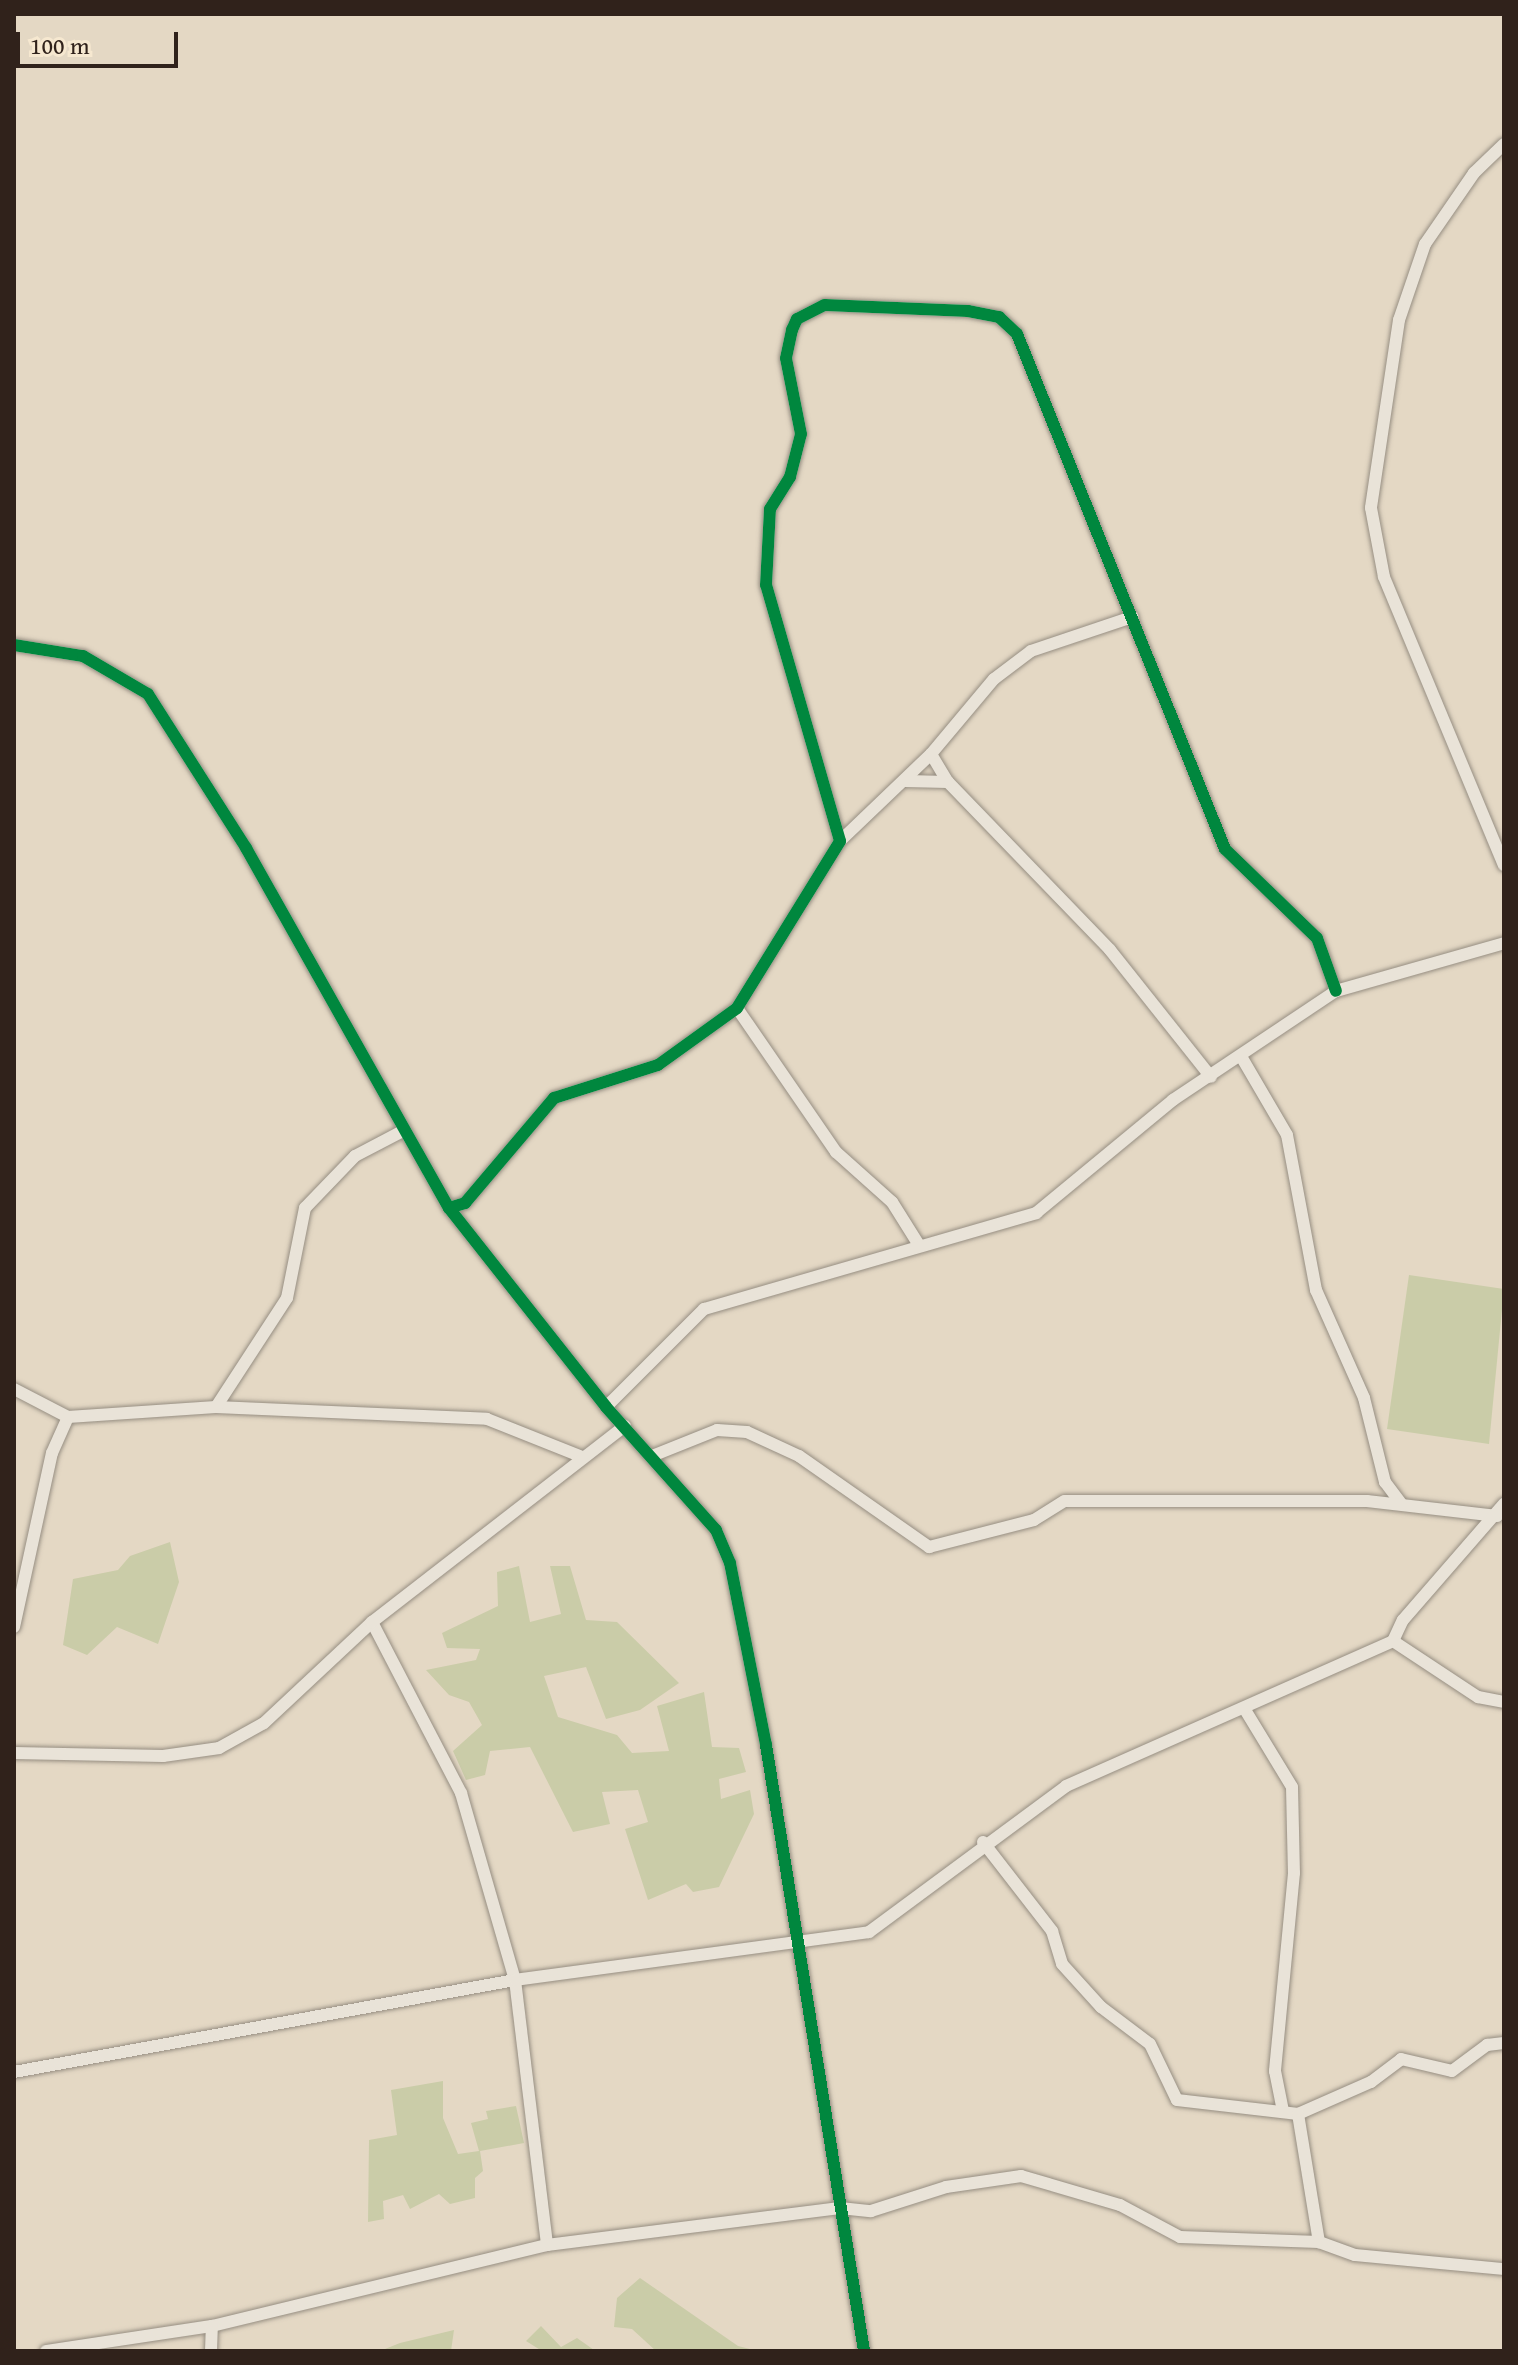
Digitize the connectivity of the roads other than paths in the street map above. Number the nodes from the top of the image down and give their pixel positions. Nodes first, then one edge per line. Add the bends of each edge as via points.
1 (1504, 144) edge
2 (1132, 617) junction
3 (14, 645) edge
4 (931, 754) junction
5 (905, 781) junction
6 (948, 782) junction
7 (840, 841) junction
8 (1504, 865) edge
9 (1504, 943) edge
10 (1336, 991) junction
11 (737, 1008) junction
12 (1242, 1058) junction
13 (1211, 1077) junction
14 (401, 1132) junction
15 (449, 1208) junction
16 (919, 1245) junction
17 (14, 1389) edge
18 (216, 1407) junction
19 (606, 1407) junction
20 (68, 1417) junction
21 (625, 1426) junction
22 (580, 1456) junction
23 (652, 1456) junction
24 (1401, 1503) junction
25 (1504, 1504) edge
26 (1497, 1516) junction
27 (372, 1622) junction
28 (14, 1627) edge
29 (1393, 1641) junction
30 (1504, 1702) edge
31 (1244, 1708) junction
32 (14, 1753) edge
33 (983, 1842) junction
34 (801, 1944) junction
35 (515, 1980) junction
36 (1504, 2043) edge
37 (14, 2072) edge
38 (1283, 2111) junction
39 (1298, 2114) junction
40 (840, 2208) junction
41 (1319, 2242) junction
42 (547, 2245) junction
43 (1504, 2269) edge
44 (212, 2326) junction
45 (46, 2351) edge
46 (211, 2351) edge
47 (864, 2351) edge

1 - 8 street via 1474,173 1425,244 1399,320 1371,508 1384,577
2 - 4 street via 1031,651 994,679
2 - 7 street via 1017,334 999,317 825,305 797,319 786,358 801,434 790,477 770,509 766,585
2 - 10 street via 1225,849 1317,938
3 - 14 street via 83,656 148,694 246,848
4 - 5 street
4 - 6 street
5 - 6 street
5 - 7 street
6 - 13 street via 1110,950
7 - 11 street
9 - 10 street
10 - 12 street
11 - 15 street via 658,1065 554,1098 465,1203
11 - 16 street via 836,1152 892,1202
12 - 13 street
12 - 24 street via 1287,1135 1316,1290 1364,1398 1385,1482
13 - 16 street via 1036,1213
14 - 15 street
14 - 18 street via 355,1156 305,1208 287,1298
15 - 19 street
16 - 19 street via 704,1309
17 - 20 street
18 - 20 street
18 - 22 street via 487,1419
19 - 21 street
20 - 28 street via 52,1453
21 - 22 street
21 - 23 street
22 - 27 street
23 - 24 street via 717,1430 747,1432 799,1456 929,1547 1034,1520 1065,1501
23 - 34 street via 709,1521 730,1563
24 - 26 street
25 - 26 street
26 - 29 street via 1403,1620
27 - 32 street via 264,1723 219,1748 163,1756
27 - 35 street via 461,1793
29 - 30 street via 1478,1697
29 - 31 street
31 - 33 street via 1066,1786
31 - 38 street via 1292,1787 1294,1873 1275,2071
33 - 34 street via 869,1932
33 - 38 street via 1052,1931 1062,1964 1150,2044 1177,2100
34 - 35 street
34 - 40 street
35 - 37 street
35 - 42 street
36 - 39 street via 1487,2045 1452,2071 1401,2059 1371,2082
38 - 39 street
39 - 41 street
40 - 41 street via 871,2211 946,2187 1021,2176 1120,2205 1180,2237
40 - 42 street
40 - 47 street
41 - 43 street via 1355,2255
42 - 44 street
44 - 45 street
44 - 46 street

